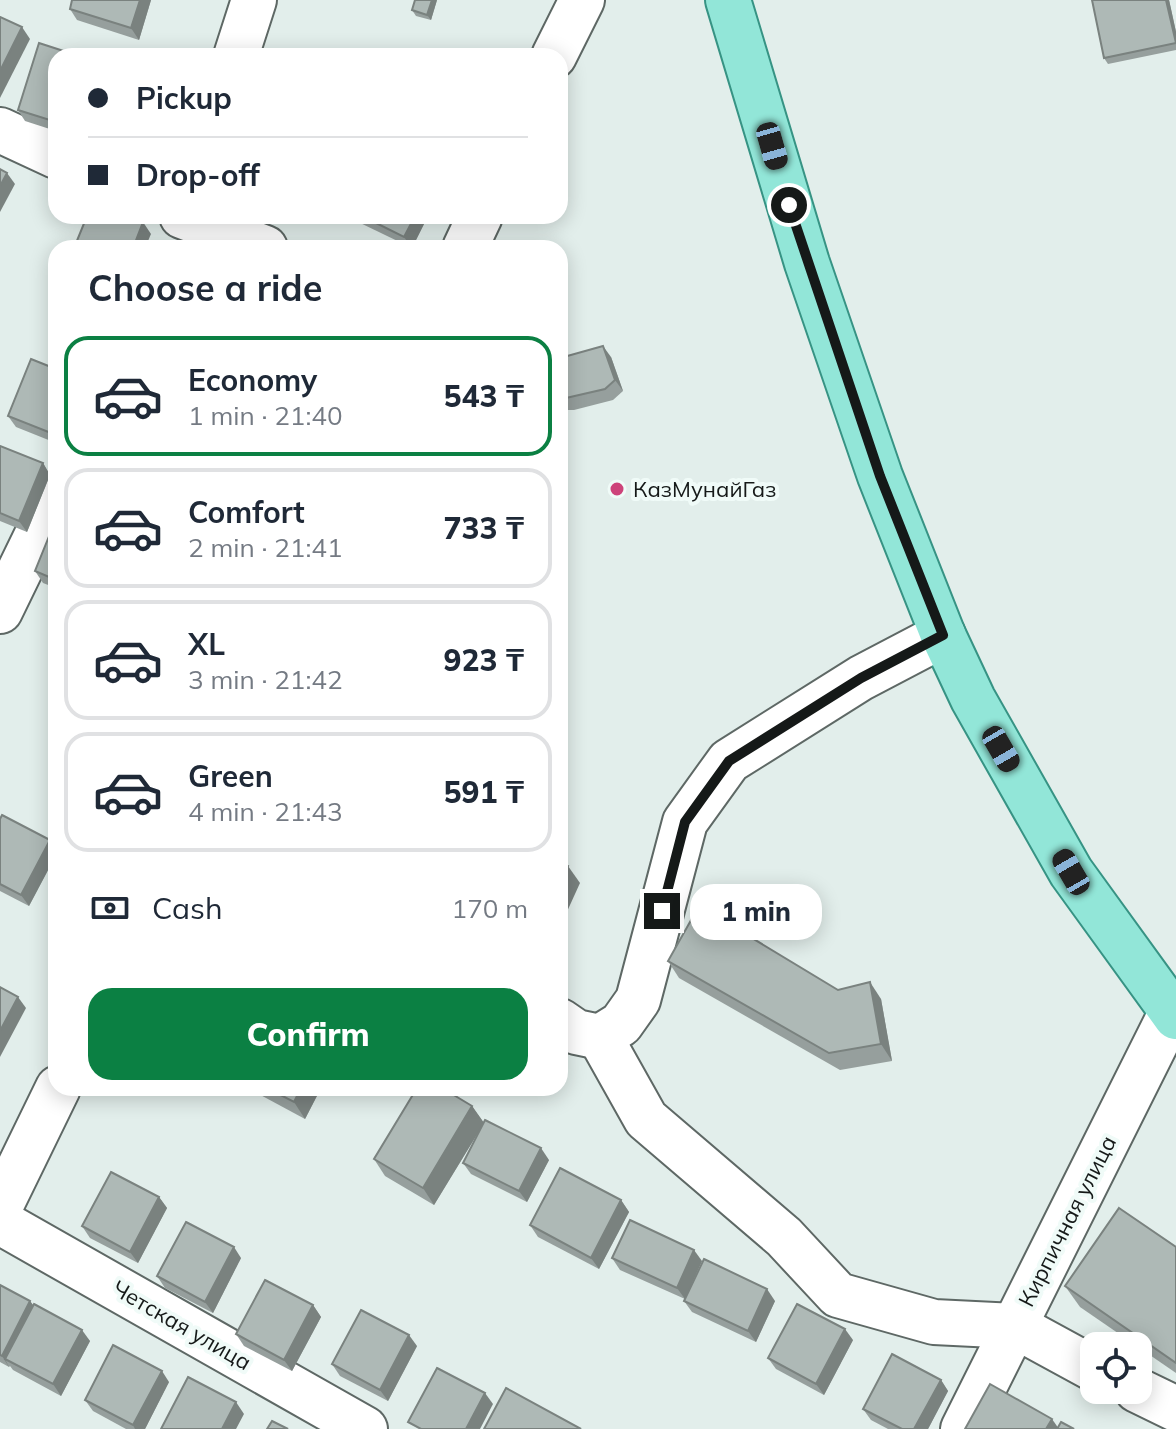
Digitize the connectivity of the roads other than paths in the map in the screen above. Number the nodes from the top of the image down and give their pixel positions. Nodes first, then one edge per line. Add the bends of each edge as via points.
1 (254, 0) edge
2 (582, 0) edge
3 (728, 0) edge
4 (239, 48) edge
5 (558, 48) edge
6 (0, 130) edge
7 (48, 152) edge
8 (204, 224) edge
9 (244, 240) edge
10 (48, 512) edge
11 (0, 611) edge
12 (943, 635) junction
13 (1174, 1015) edge
14 (568, 1026) edge
15 (600, 1037) junction
16 (54, 1096) edge
17 (0, 1207) edge
18 (0, 1222) edge
19 (1015, 1326) junction
20 (1080, 1361) edge
21 (1152, 1397) edge
22 (1176, 1409) edge
23 (365, 1429) edge
24 (963, 1429) edge

1 - 4 street
2 - 5 street
3 - 12 main road via 807,263 880,476
6 - 7 street
8 - 9 street
10 - 11 street
12 - 13 main road via 973,699 1071,872
12 - 15 street via 861,678 729,761 685,822 638,1000 621,1024
13 - 19 street, Кирпичная улица
14 - 15 street
15 - 19 street via 646,1119 784,1237 838,1295 934,1322
16 - 17 street
18 - 23 street, Четская улица
19 - 20 street
19 - 24 street, Кирпичная улица
21 - 22 street

